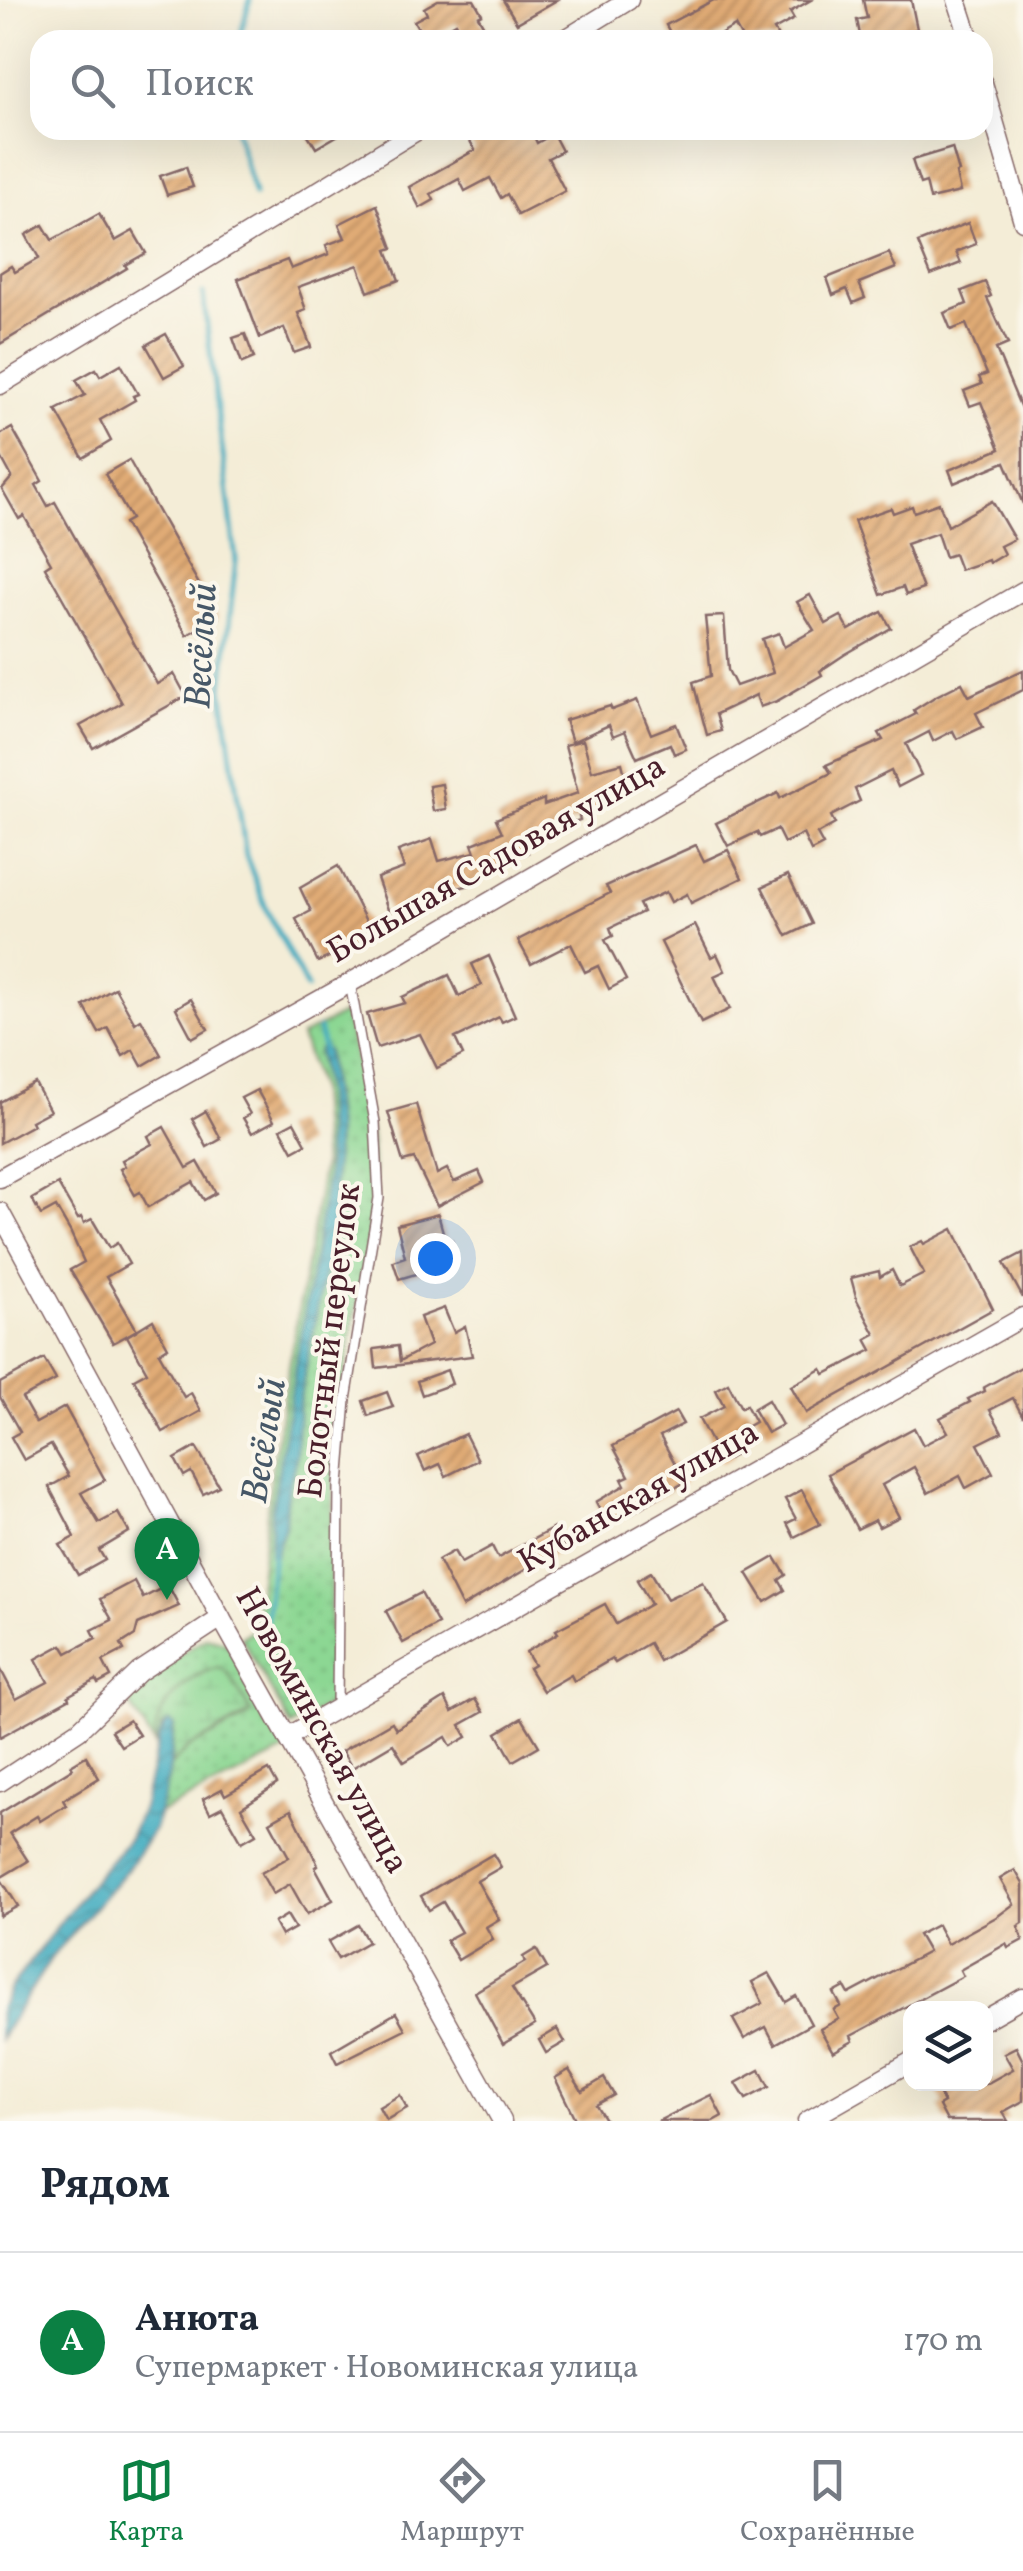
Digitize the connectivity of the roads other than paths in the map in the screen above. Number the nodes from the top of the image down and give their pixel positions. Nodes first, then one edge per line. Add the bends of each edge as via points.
1 (629, 0) edge
2 (956, 0) edge
3 (580, 30) edge
4 (966, 30) edge
5 (993, 118) edge
6 (402, 140) edge
7 (1023, 221) edge
8 (0, 385) edge
9 (1023, 591) edge
10 (350, 984) junction
11 (0, 1178) edge
12 (0, 1212) edge
13 (1023, 1316) edge
14 (221, 1618) junction
15 (337, 1707) junction
16 (288, 1737) junction
17 (0, 1782) edge
18 (1023, 1998) edge
19 (993, 2015) edge
20 (903, 2066) edge
21 (502, 2121) edge
22 (806, 2121) edge

1 - 3 street
2 - 4 street
5 - 7 street
6 - 8 street
9 - 10 street, Большая Садовая улица
10 - 11 street, Большая Садовая улица
10 - 15 lane, Болотный переулок via 375,1122 379,1198 346,1400 336,1547
12 - 14 street, Новоминская улица
13 - 15 street, Кубанская улица
14 - 16 street, Новоминская улица
14 - 17 street via 139,1672 79,1730
15 - 16 street, Кубанская улица
16 - 21 street, Новоминская улица
18 - 19 street
20 - 22 street

